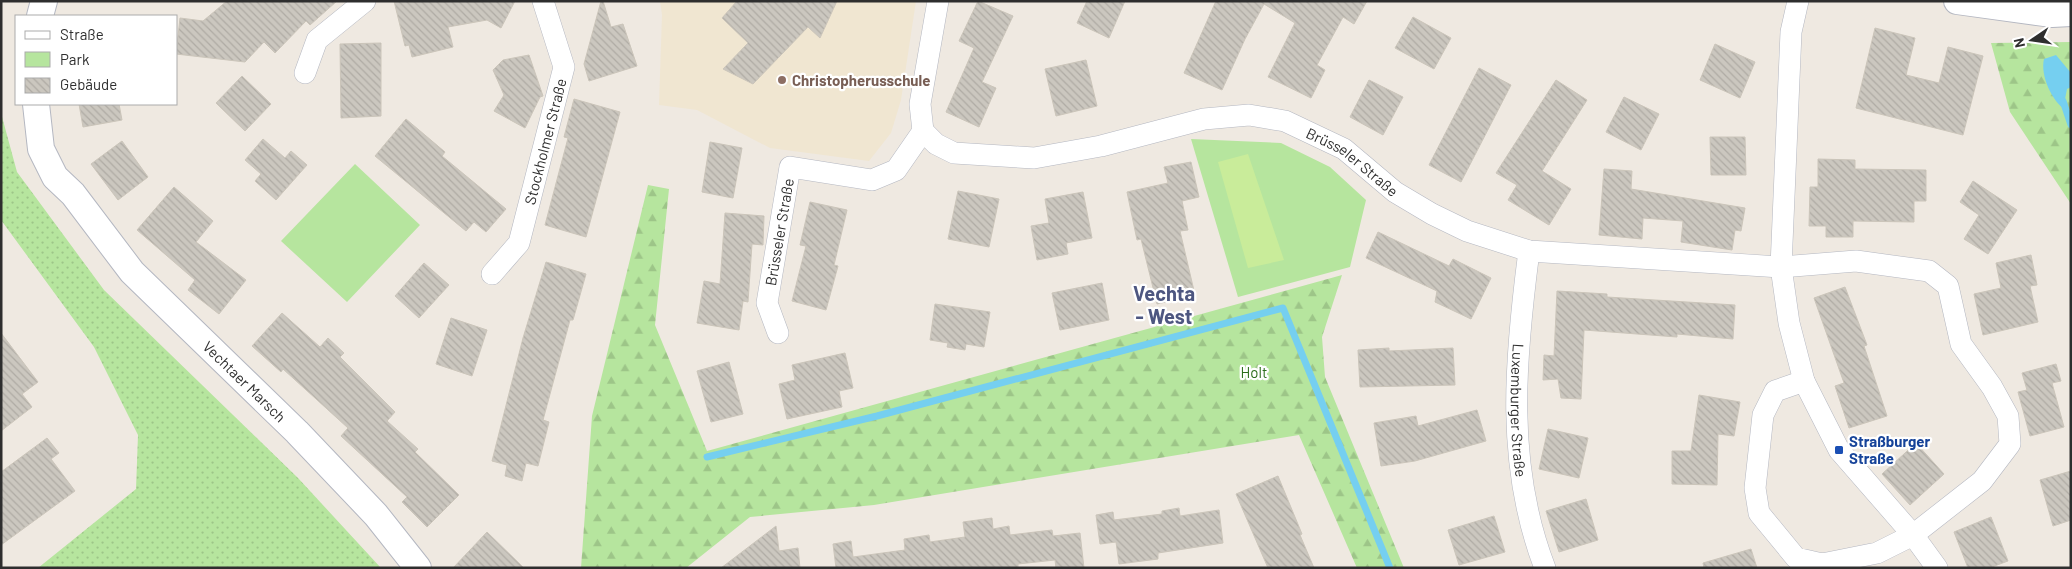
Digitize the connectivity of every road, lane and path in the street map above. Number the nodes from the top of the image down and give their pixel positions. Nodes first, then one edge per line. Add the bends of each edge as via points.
1 (44, 1) edge
2 (365, 1) edge
3 (542, 1) edge
4 (938, 1) edge
5 (1798, 1) edge
6 (1957, 1) edge
7 (2071, 13) edge
8 (40, 15) edge
9 (305, 73) dead end
10 (37, 111) edge
11 (923, 131) junction
12 (1529, 252) junction
13 (1781, 267) junction
14 (492, 274) dead end
15 (778, 333) dead end
16 (1804, 381) junction
17 (1913, 535) junction
18 (418, 568) edge
19 (1545, 568) edge
20 (1937, 568) edge

1 - 8 street
2 - 9 street via 317,40
3 - 14 street, Stockholmer Straße via 564,66 519,243
4 - 11 street via 920,104
5 - 13 street via 1791,32
6 - 7 street via 2052,14
10 - 18 street, Vechtaer Marsch via 41,149 55,177 73,194 132,272 296,432 376,516
11 - 12 street, Brüsseler Straße via 936,144 954,153 1034,158 1101,146 1204,119 1249,115 1285,121 1344,148 1395,192 1432,214 1467,231
11 - 15 street, Brüsseler Straße via 896,170 872,180 790,166 767,303
12 - 13 street, Brüsseler Straße
12 - 19 street, Luxemburger Straße via 1517,341 1516,427 1522,481 1536,544
13 - 16 street via 1789,323
13 - 17 street via 1856,262 1929,271 1948,286 1961,344 2008,416 2010,444 1982,481
16 - 17 street via 1838,450
16 - 17 street via 1775,391 1763,415 1755,488 1759,513 1796,558 1822,564 1877,553
17 - 20 street

